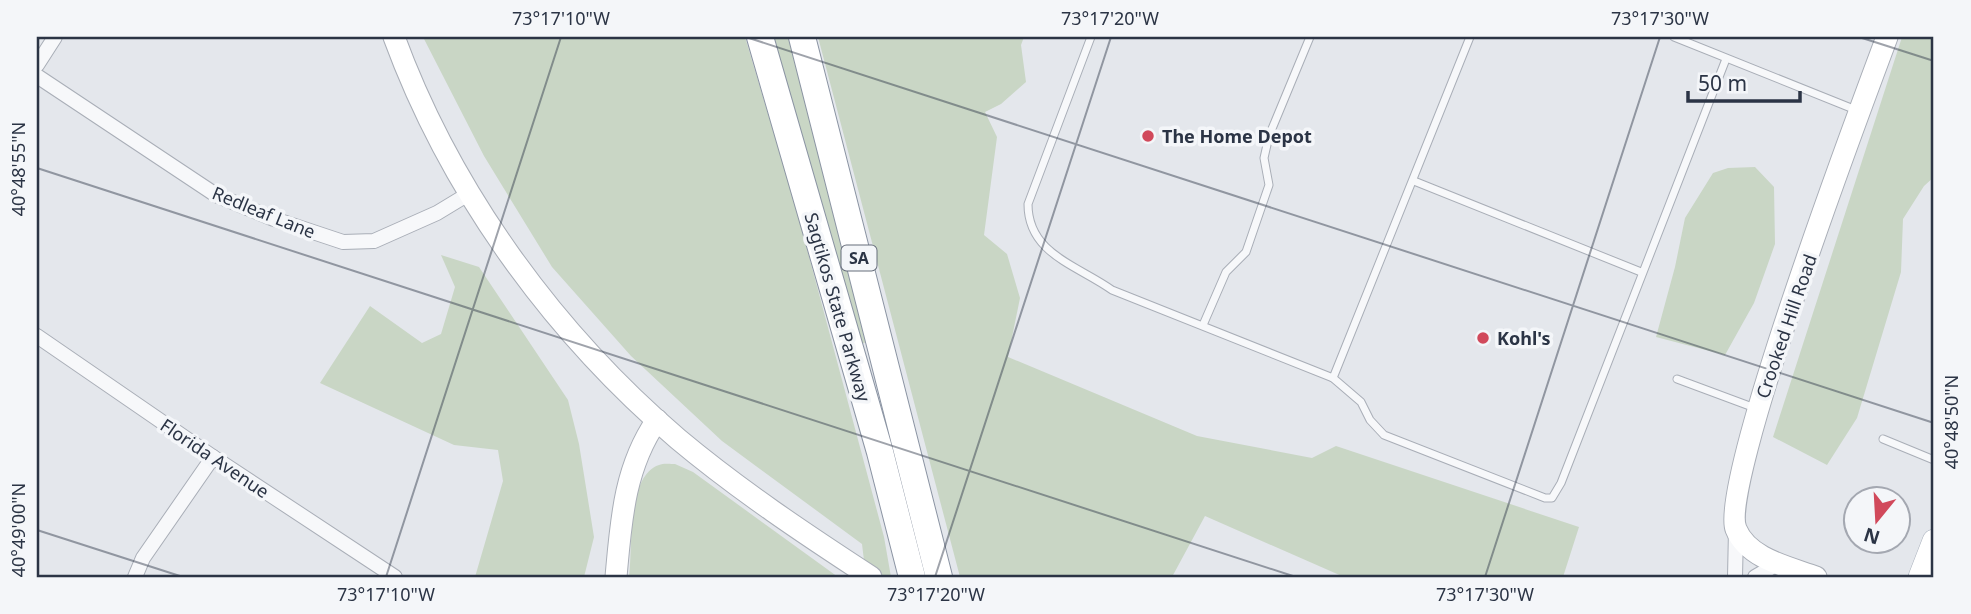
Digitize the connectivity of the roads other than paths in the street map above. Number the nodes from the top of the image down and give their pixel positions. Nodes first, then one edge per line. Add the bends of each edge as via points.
1 (55, 37) edge
2 (394, 37) edge
3 (760, 37) edge
4 (802, 37) edge
5 (1091, 37) edge
6 (1310, 37) edge
7 (1470, 37) edge
8 (1674, 37) edge
9 (1886, 37) edge
10 (1726, 59) junction
11 (37, 65) edge
12 (37, 76) edge
13 (1860, 111) junction
14 (1414, 180) junction
15 (470, 193) junction
16 (1642, 272) junction
17 (1203, 324) junction
18 (37, 336) edge
19 (1333, 378) junction
20 (1677, 379) dead end
21 (1759, 409) junction
22 (657, 420) junction
23 (1883, 439) dead end
24 (213, 457) junction
25 (1934, 460) edge
26 (916, 479) junction
27 (1736, 529) junction
28 (1934, 541) edge
29 (1779, 563) junction
30 (377, 572) edge
31 (910, 572) edge
32 (135, 577) edge
33 (395, 577) edge
34 (616, 577) edge
35 (871, 577) edge
36 (939, 577) edge
37 (951, 577) edge
38 (1735, 577) edge
39 (1755, 577) edge
40 (1816, 577) edge
41 (1920, 577) edge

1 - 11 street
2 - 15 main road via 429,117
3 - 31 highway, Sagtikos State Parkway / SA
4 - 26 highway, Sagtikos State Parkway / SA
5 - 17 lane via 1028,204 1028,224 1045,247 1067,265 1112,290
6 - 17 lane via 1269,136 1264,158 1269,185 1246,252 1226,272
7 - 14 lane
8 - 10 lane
9 - 13 main road, Crooked Hill Road
10 - 13 lane
10 - 16 lane
12 - 15 street, Redleaf Lane via 216,195 342,242 386,236
13 - 21 main road, Crooked Hill Road
14 - 16 lane
14 - 19 lane
15 - 22 main road via 556,316
16 - 19 lane via 1552,498 1384,435 1361,402
17 - 19 lane
18 - 24 street, Florida Avenue
20 - 21 lane
21 - 27 main road, Crooked Hill Road via 1735,495
22 - 34 main road via 626,487
22 - 35 main road via 732,482
23 - 25 lane
24 - 30 street, Florida Avenue
24 - 32 street via 143,558
26 - 36 highway, Sagtikos State Parkway / SA
26 - 37 highway via 947,554
27 - 29 main road via 1757,552
27 - 38 street
28 - 41 main road
29 - 39 street
29 - 40 main road
30 - 33 street, Florida Avenue

